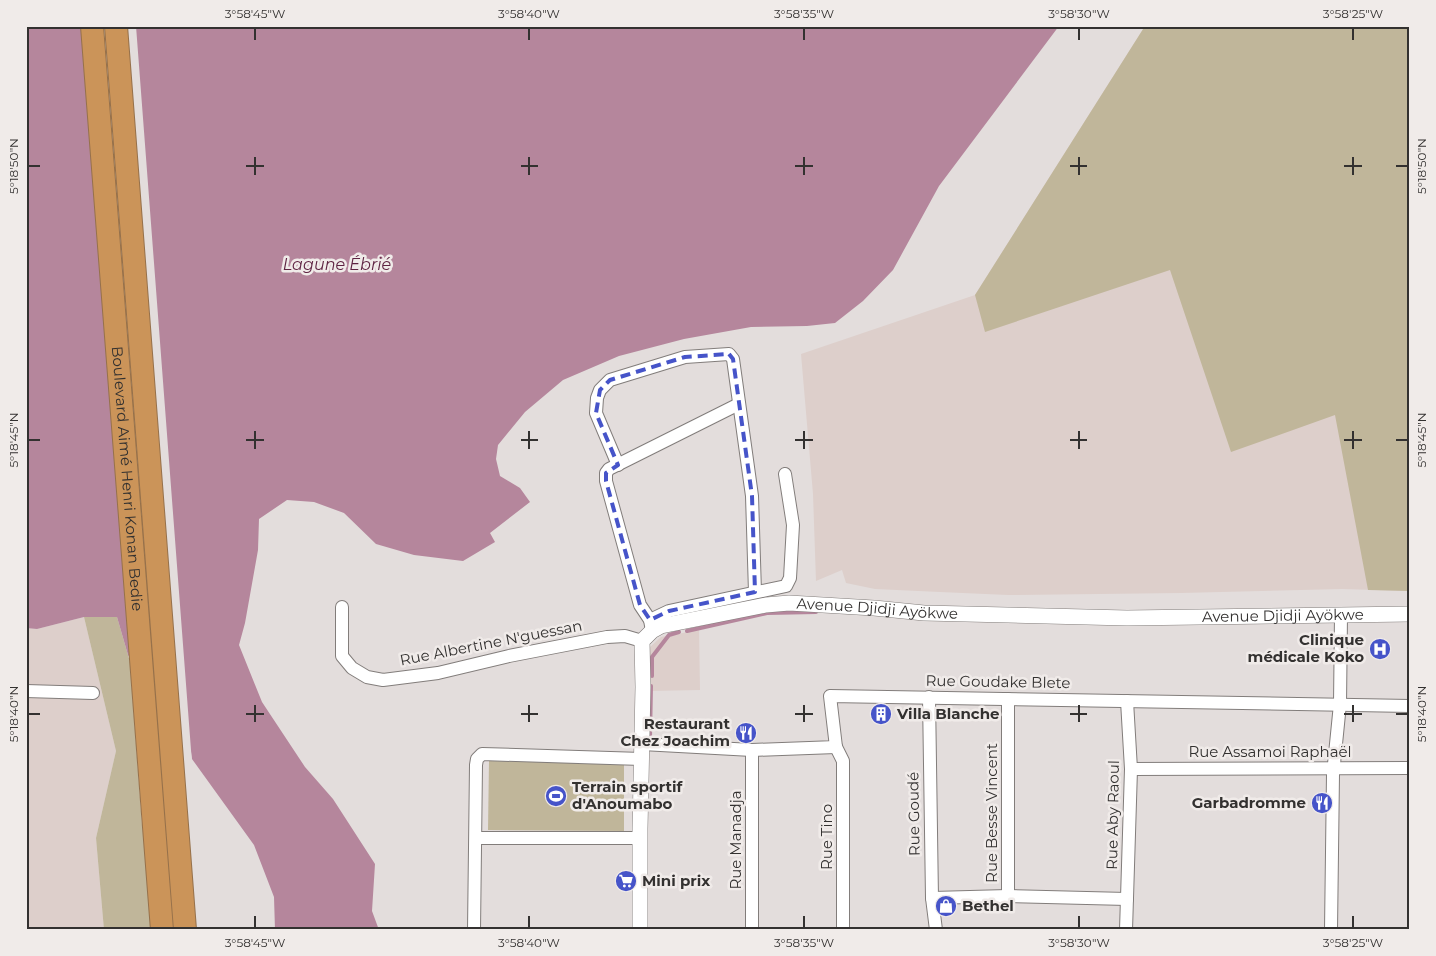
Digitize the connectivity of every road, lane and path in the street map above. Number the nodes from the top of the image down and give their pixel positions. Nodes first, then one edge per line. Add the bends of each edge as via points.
1 (92, 26) edge
2 (116, 26) edge
3 (739, 404) junction
4 (618, 465) junction
5 (785, 474) dead end
6 (754, 592) junction
7 (342, 607) dead end
8 (1410, 614) edge
9 (1341, 615) junction
10 (648, 630) junction
11 (26, 691) edge
12 (92, 693) dead end
13 (929, 697) junction
14 (1008, 699) junction
15 (1127, 701) junction
16 (1340, 704) junction
17 (1410, 706) edge
18 (836, 747) junction
19 (752, 750) junction
20 (642, 751) junction
21 (1334, 767) junction
22 (1130, 768) junction
23 (1410, 768) edge
24 (476, 838) junction
25 (640, 838) junction
26 (1008, 896) junction
27 (932, 898) junction
28 (1127, 899) junction
29 (162, 930) edge
30 (185, 930) edge
31 (474, 930) edge
32 (640, 930) edge
33 (752, 930) edge
34 (843, 930) edge
35 (936, 930) edge
36 (1126, 930) edge
37 (1331, 930) edge

1 - 29 highway, Boulevard Aimé Henri Konan Bedie
2 - 30 highway, Boulevard Aimé Henri Konan Bedie
3 - 4 street
3 - 4 street via 733,358 729,354 685,357 610,380 600,390 596,413
3 - 6 street via 752,496
4 - 10 street via 606,473 606,481
5 - 6 street via 793,525 790,578 786,586
6 - 10 street via 669,611
7 - 10 street, Rue Albertine N'guessan via 342,656 352,668 367,677 383,680 438,673
8 - 9 street, Avenue Djidji Ayökwe
9 - 10 street, Avenue Djidji Ayökwe via 1117,618 924,613 788,603
9 - 16 street
10 - 20 street
11 - 12 street
13 - 14 street, Rue Goudake Blete
13 - 18 street, Rue Goudake Blete via 830,696
13 - 27 street, Rue Goudé
14 - 15 street, Rue Goudake Blete
14 - 26 street, Rue Besse Vincent
15 - 16 street, Rue Goudake Blete
15 - 22 street, Rue Aby Raoul
16 - 17 street, Rue Goudake Blete
16 - 21 street
18 - 19 street
18 - 34 street, Rue Tino via 843,761
19 - 20 street
19 - 33 street, Rue Manadja
20 - 24 street via 482,754 476,765
20 - 25 street
21 - 22 street, Rue Assamoi Raphaël
21 - 23 street, Rue Assamoi Raphaël
21 - 37 street
22 - 28 street, Rue Aby Raoul
24 - 25 street
24 - 31 street
25 - 32 street
26 - 27 street
26 - 28 street
27 - 35 street, Rue Goudé
28 - 36 street, Rue Aby Raoul

